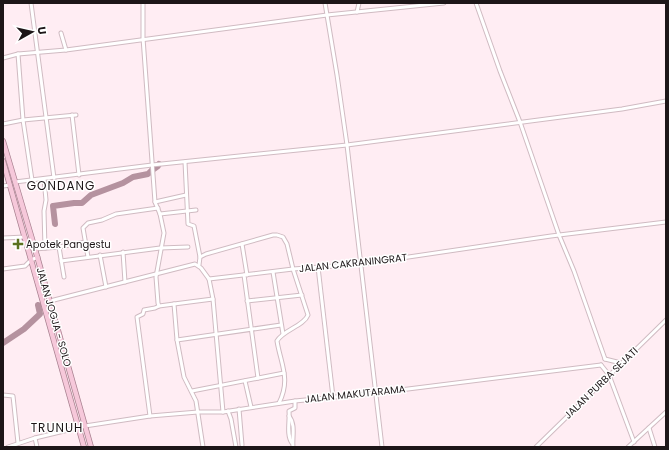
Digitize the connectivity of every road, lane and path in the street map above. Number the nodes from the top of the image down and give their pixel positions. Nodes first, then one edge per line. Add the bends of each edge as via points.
1 (32, 3) edge
2 (143, 3) edge
3 (325, 3) edge
4 (359, 3) edge
5 (444, 3) edge
6 (476, 3) edge
7 (357, 12) junction
8 (327, 15) junction
9 (61, 33) dead end
10 (143, 38) junction
11 (66, 50) junction
12 (38, 53) junction
13 (18, 54) junction
14 (3, 58) edge
15 (666, 101) edge
16 (72, 115) junction
17 (76, 115) dead end
18 (46, 118) junction
19 (23, 120) junction
20 (520, 122) junction
21 (3, 124) edge
22 (3, 141) edge
23 (347, 144) junction
24 (3, 161) edge
25 (185, 162) junction
26 (152, 165) junction
27 (79, 175) junction
28 (54, 178) junction
29 (44, 179) junction
30 (32, 180) junction
31 (12, 184) junction
32 (3, 186) edge
33 (186, 195) junction
34 (155, 202) junction
35 (158, 208) junction
36 (196, 210) dead end
37 (188, 211) junction
38 (160, 214) junction
39 (666, 222) edge
40 (559, 235) junction
41 (25, 237) junction
42 (3, 238) edge
43 (86, 242) junction
44 (242, 244) junction
45 (59, 247) junction
46 (45, 248) junction
47 (162, 248) junction
48 (188, 248) dead end
49 (36, 249) junction
50 (123, 252) junction
51 (100, 255) junction
52 (38, 257) junction
53 (88, 257) junction
54 (200, 257) junction
55 (31, 260) junction
56 (61, 261) junction
57 (361, 264) junction
58 (199, 265) junction
59 (318, 267) junction
60 (3, 269) edge
61 (293, 269) junction
62 (273, 272) junction
63 (157, 274) junction
64 (245, 275) junction
65 (64, 277) dead end
66 (209, 279) junction
67 (125, 282) junction
68 (106, 287) junction
69 (302, 295) junction
70 (277, 297) junction
71 (213, 299) junction
72 (50, 301) junction
73 (247, 301) junction
74 (174, 304) junction
75 (159, 306) junction
76 (666, 320) edge
77 (281, 326) junction
78 (251, 330) junction
79 (215, 334) junction
80 (283, 334) junction
81 (177, 340) junction
82 (605, 359) junction
83 (621, 363) junction
84 (601, 365) junction
85 (284, 373) junction
86 (609, 375) junction
87 (258, 378) junction
88 (245, 381) junction
89 (220, 386) junction
90 (192, 391) junction
91 (376, 393) junction
92 (3, 395) edge
93 (333, 397) junction
94 (295, 400) junction
95 (279, 403) junction
96 (251, 407) junction
97 (239, 409) junction
98 (228, 411) junction
99 (198, 412) junction
100 (223, 412) junction
101 (666, 412) edge
102 (150, 416) junction
103 (85, 426) junction
104 (79, 428) junction
105 (649, 428) junction
106 (35, 438) junction
107 (634, 442) junction
108 (18, 443) junction
109 (242, 445) dead end
110 (293, 445) edge
111 (8, 447) edge
112 (37, 447) edge
113 (84, 447) edge
114 (91, 447) edge
115 (203, 447) edge
116 (236, 447) edge
117 (382, 447) edge
118 (536, 447) edge
119 (628, 447) edge
120 (654, 447) edge

1 - 12 street
2 - 10 street
3 - 8 street
4 - 7 street
5 - 7 street
6 - 20 street
7 - 8 street
8 - 10 street
8 - 23 street
9 - 11 street
10 - 11 street
10 - 26 street
11 - 12 street
12 - 13 street
12 - 18 street
13 - 14 street
13 - 19 street
15 - 20 street
16 - 17 street
16 - 18 street
16 - 27 street
18 - 19 street
18 - 28 street
19 - 21 street
19 - 30 street
20 - 23 street
20 - 40 street
22 - 31 highway, JALAN JOGJA - SOLO
23 - 25 street
23 - 57 street
24 - 31 highway, JALAN JOGJA - SOLO
25 - 26 street
25 - 33 street
26 - 27 street
26 - 34 street
27 - 28 street
28 - 29 street
29 - 30 street
29 - 46 street
30 - 31 street
31 - 32 street
31 - 41 highway, JALAN JOGJA - SOLO
31 - 49 highway, JALAN JOGJA - SOLO
33 - 34 street
33 - 37 street
34 - 35 street
35 - 38 street
35 - 43 street via 116,214 88,223 83,228
36 - 37 street
37 - 38 street
37 - 54 street via 188,225 194,226
38 - 47 street via 164,233
39 - 40 street, JALAN CAKRANINGRAT
40 - 57 street, JALAN CAKRANINGRAT
40 - 82 street
41 - 42 street
41 - 55 highway, JALAN JOGJA - SOLO
43 - 45 street
43 - 53 street
44 - 54 street
44 - 61 street via 273,235 283,237
44 - 64 street
45 - 46 street
45 - 56 street
46 - 49 street
47 - 48 street
47 - 50 street
47 - 63 street
49 - 52 highway, JALAN JOGJA - SOLO
50 - 51 street
50 - 67 street
51 - 53 street
51 - 68 street
52 - 55 street
52 - 72 highway, JALAN JOGJA - SOLO
53 - 56 street
54 - 58 street
55 - 60 street via 25,266
55 - 104 highway, JALAN JOGJA - SOLO
56 - 65 street
57 - 59 street, JALAN CAKRANINGRAT
57 - 91 street
58 - 63 street
58 - 66 street
59 - 61 street, JALAN CAKRANINGRAT
59 - 93 street
61 - 62 street, JALAN CAKRANINGRAT
61 - 69 street
62 - 64 street, JALAN CAKRANINGRAT
62 - 70 street
63 - 67 street
63 - 75 street
64 - 66 street, JALAN CAKRANINGRAT
64 - 73 street
66 - 71 street
67 - 68 street
68 - 72 street
69 - 70 street
69 - 80 street via 308,318
70 - 73 street
70 - 77 street
71 - 74 street
71 - 79 street
72 - 103 highway, JALAN JOGJA - SOLO
73 - 78 street
74 - 75 street
74 - 81 street
75 - 102 street via 144,310 143,314 137,317
76 - 83 street, JALAN PURBA SEJATI
77 - 78 street
77 - 80 street
78 - 79 street
78 - 87 street
79 - 81 street
79 - 89 street
80 - 85 street via 277,341
81 - 90 street via 184,377
82 - 83 street
82 - 84 street
83 - 86 street, JALAN PURBA SEJATI
84 - 86 street
84 - 91 street, JALAN MAKUTARAMA
85 - 87 street
85 - 95 street via 284,393
86 - 107 street
86 - 118 street, JALAN PURBA SEJATI
87 - 88 street
88 - 89 street
88 - 96 street
89 - 90 street
89 - 100 street
90 - 99 street
91 - 93 street, JALAN MAKUTARAMA
91 - 117 street
92 - 108 street via 13,396
93 - 94 street, JALAN MAKUTARAMA
94 - 95 street, JALAN MAKUTARAMA
94 - 110 street via 295,408 289,411 288,419
95 - 96 street, JALAN MAKUTARAMA
96 - 97 street, JALAN MAKUTARAMA
97 - 98 street, JALAN MAKUTARAMA
97 - 109 street
98 - 100 street, JALAN MAKUTARAMA
98 - 116 street
99 - 100 street, JALAN MAKUTARAMA
99 - 102 street, JALAN MAKUTARAMA
99 - 115 street
101 - 105 street
102 - 103 street, JALAN MAKUTARAMA
103 - 104 street, JALAN MAKUTARAMA
103 - 114 highway, JALAN JOGJA - SOLO
104 - 106 street, JALAN MAKUTARAMA
104 - 113 highway, JALAN JOGJA - SOLO
105 - 107 street
105 - 120 street
106 - 108 street, JALAN MAKUTARAMA
106 - 112 street
107 - 119 street
108 - 111 street, JALAN MAKUTARAMA

